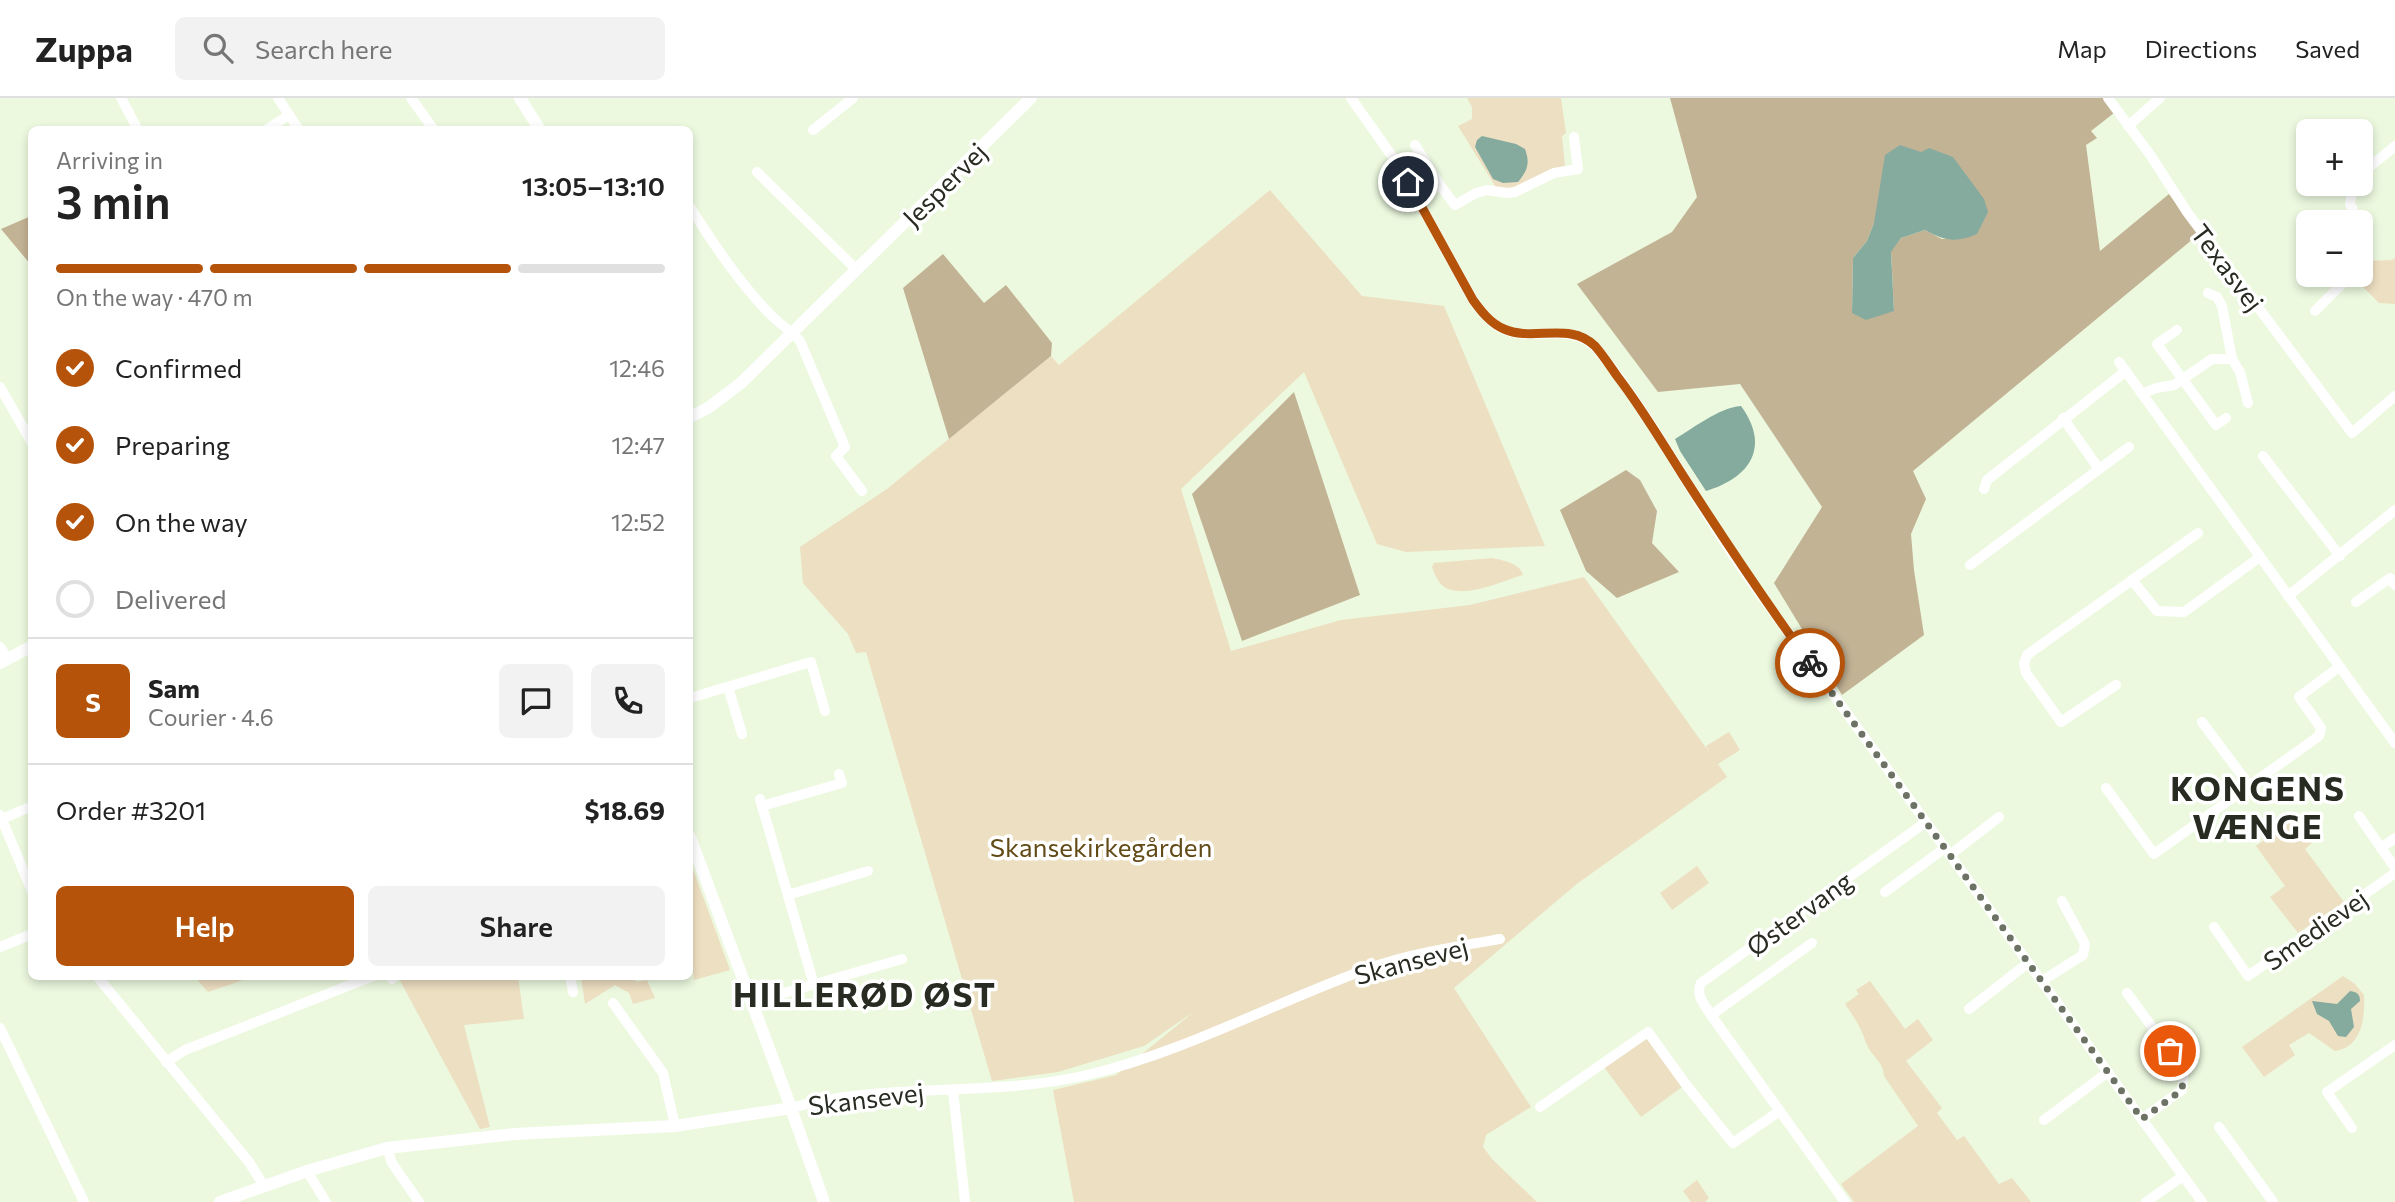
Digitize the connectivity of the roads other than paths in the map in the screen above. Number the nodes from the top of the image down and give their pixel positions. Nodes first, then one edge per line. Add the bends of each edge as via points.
1 (121, 98) edge
2 (278, 98) edge
3 (411, 98) edge
4 (520, 98) edge
5 (853, 98) edge
6 (1031, 98) edge
7 (1351, 98) edge
8 (2108, 98) edge
9 (2160, 98) edge
10 (289, 115) junction
11 (136, 126) edge
12 (272, 126) edge
13 (296, 126) edge
14 (431, 126) edge
15 (538, 126) edge
16 (2128, 126) junction
17 (813, 130) dead end
18 (1574, 138) dead end
19 (1415, 145) dead end
20 (2395, 146) edge
21 (2373, 164) edge
22 (757, 172) dead end
23 (1440, 185) junction
24 (1417, 199) junction
25 (693, 211) edge
26 (857, 270) junction
27 (2339, 287) edge
28 (2208, 293) dead end
29 (2315, 311) dead end
30 (2177, 330) dead end
31 (793, 333) junction
32 (2232, 359) junction
33 (2183, 380) junction
34 (0, 387) edge
35 (2142, 394) junction
36 (2395, 396) edge
37 (2248, 403) dead end
38 (693, 416) edge
39 (2063, 418) junction
40 (2226, 418) dead end
41 (28, 436) edge
42 (2129, 447) dead end
43 (2263, 456) dead end
44 (2099, 469) junction
45 (1984, 489) dead end
46 (862, 491) dead end
47 (2395, 510) edge
48 (2198, 533) dead end
49 (2340, 556) junction
50 (2260, 557) junction
51 (1970, 565) dead end
52 (2132, 580) junction
53 (2395, 585) edge
54 (2288, 596) junction
55 (2356, 602) dead end
56 (0, 646) edge
57 (28, 648) edge
58 (4, 661) edge
59 (2339, 667) junction
60 (2116, 685) dead end
61 (728, 687) junction
62 (693, 697) edge
63 (825, 711) dead end
64 (2202, 722) dead end
65 (2390, 727) edge
66 (742, 734) dead end
67 (2395, 743) edge
68 (839, 774) dead end
69 (2249, 785) junction
70 (2106, 788) dead end
71 (28, 807) edge
72 (2359, 816) dead end
73 (1, 817) edge
74 (1999, 817) dead end
75 (1926, 822) junction
76 (2395, 838) edge
77 (693, 845) edge
78 (2381, 848) junction
79 (1947, 852) junction
80 (2395, 870) edge
81 (868, 872) dead end
82 (28, 881) edge
83 (1885, 892) dead end
84 (788, 895) junction
85 (2062, 901) dead end
86 (2214, 927) dead end
87 (28, 936) edge
88 (1500, 939) dead end
89 (1812, 943) dead end
90 (0, 947) edge
91 (902, 959) dead end
92 (2028, 963) junction
93 (100, 980) edge
94 (363, 980) edge
95 (571, 980) edge
96 (2042, 981) junction
97 (814, 985) junction
98 (573, 992) dead end
99 (2127, 993) dead end
100 (752, 1002) junction
101 (613, 1003) dead end
102 (1969, 1009) dead end
103 (1712, 1015) junction
104 (0, 1028) edge
105 (2395, 1045) edge
106 (166, 1062) junction
107 (2108, 1072) junction
108 (953, 1090) junction
109 (1540, 1107) dead end
110 (791, 1108) junction
111 (1780, 1111) junction
112 (2142, 1119) junction
113 (2044, 1120) dead end
114 (675, 1126) junction
115 (2219, 1127) dead end
116 (2352, 1128) dead end
117 (387, 1148) junction
118 (307, 1171) junction
119 (2183, 1176) junction
120 (264, 1186) junction
121 (84, 1202) edge
122 (220, 1202) edge
123 (326, 1202) edge
124 (419, 1202) edge
125 (824, 1202) edge
126 (965, 1202) edge
127 (1845, 1202) edge
128 (2147, 1202) edge
129 (2202, 1202) edge
130 (2273, 1202) edge

1 - 11 street
2 - 10 street
3 - 14 street
4 - 15 street
5 - 17 street
6 - 26 street, Jespervej
7 - 24 street
8 - 16 street, Texasvej
9 - 16 street
10 - 12 street
10 - 13 street
16 - 36 street, Texasvej via 2352,433
18 - 23 street via 1578,169 1553,173 1515,192 1487,190 1455,205
19 - 23 street
20 - 21 street
22 - 26 street
23 - 24 street
24 - 75 street via 1486,317 1503,329 1576,335 1595,347 1634,398 1751,582
25 - 31 street via 752,294
26 - 31 street, Jespervej
27 - 29 street
28 - 32 street via 2222,306
30 - 33 street via 2157,344
31 - 38 street, Jespervej via 741,383
31 - 46 street via 845,447 836,456
32 - 33 street via 2212,359
32 - 37 street
33 - 35 street
33 - 40 street via 2216,425
34 - 41 street
35 - 39 street via 2123,367
35 - 50 street
39 - 44 street
39 - 45 street via 1987,480
42 - 44 street
43 - 49 street
44 - 51 street
47 - 49 street
48 - 52 street
49 - 54 street
50 - 52 street via 2184,612 2157,611
50 - 54 street
52 - 60 street via 2027,655 2024,664 2061,722
53 - 55 street via 2390,578
54 - 59 street
56 - 58 street
57 - 58 street
59 - 65 street
59 - 69 street via 2299,697 2321,728 2319,736
61 - 62 street
61 - 63 street via 811,663
61 - 66 street
64 - 69 street
65 - 67 street
68 - 84 street via 842,783 761,803
69 - 70 street via 2154,854
71 - 73 street
72 - 78 street, Smedievej
73 - 82 street
74 - 79 street
75 - 79 street
75 - 103 street, Østervang via 1701,983 1700,996
76 - 78 street
77 - 100 street
78 - 80 street, Smedievej
79 - 83 street
79 - 92 street
80 - 86 street, Smedievej via 2248,976
81 - 84 street
84 - 97 street
85 - 96 street via 2085,944 2083,955
87 - 90 street
88 - 108 street, Skansevej via 1373,967 1127,1064 1053,1082
89 - 103 street, Østervang
91 - 97 street
92 - 96 street
92 - 102 street
93 - 106 street
94 - 106 street
95 - 98 street
96 - 107 street
97 - 100 street
99 - 112 street via 2184,1070 2182,1090
100 - 110 street
101 - 114 street via 663,1073
103 - 111 street, Østervang
104 - 121 street
105 - 116 street via 2328,1093
106 - 120 street
107 - 112 street
107 - 113 street
108 - 110 street, Skansevej via 865,1094
108 - 126 street
109 - 111 street via 1648,1032 1733,1143
110 - 114 street, Skansevej
110 - 125 street
111 - 127 street, Østervang
112 - 119 street
114 - 117 street, Skansevej via 514,1134
115 - 130 street
117 - 118 street, Skansevej
117 - 124 street
118 - 120 street, Skansevej
118 - 123 street
119 - 128 street
119 - 129 street
120 - 122 street, Skansevej

